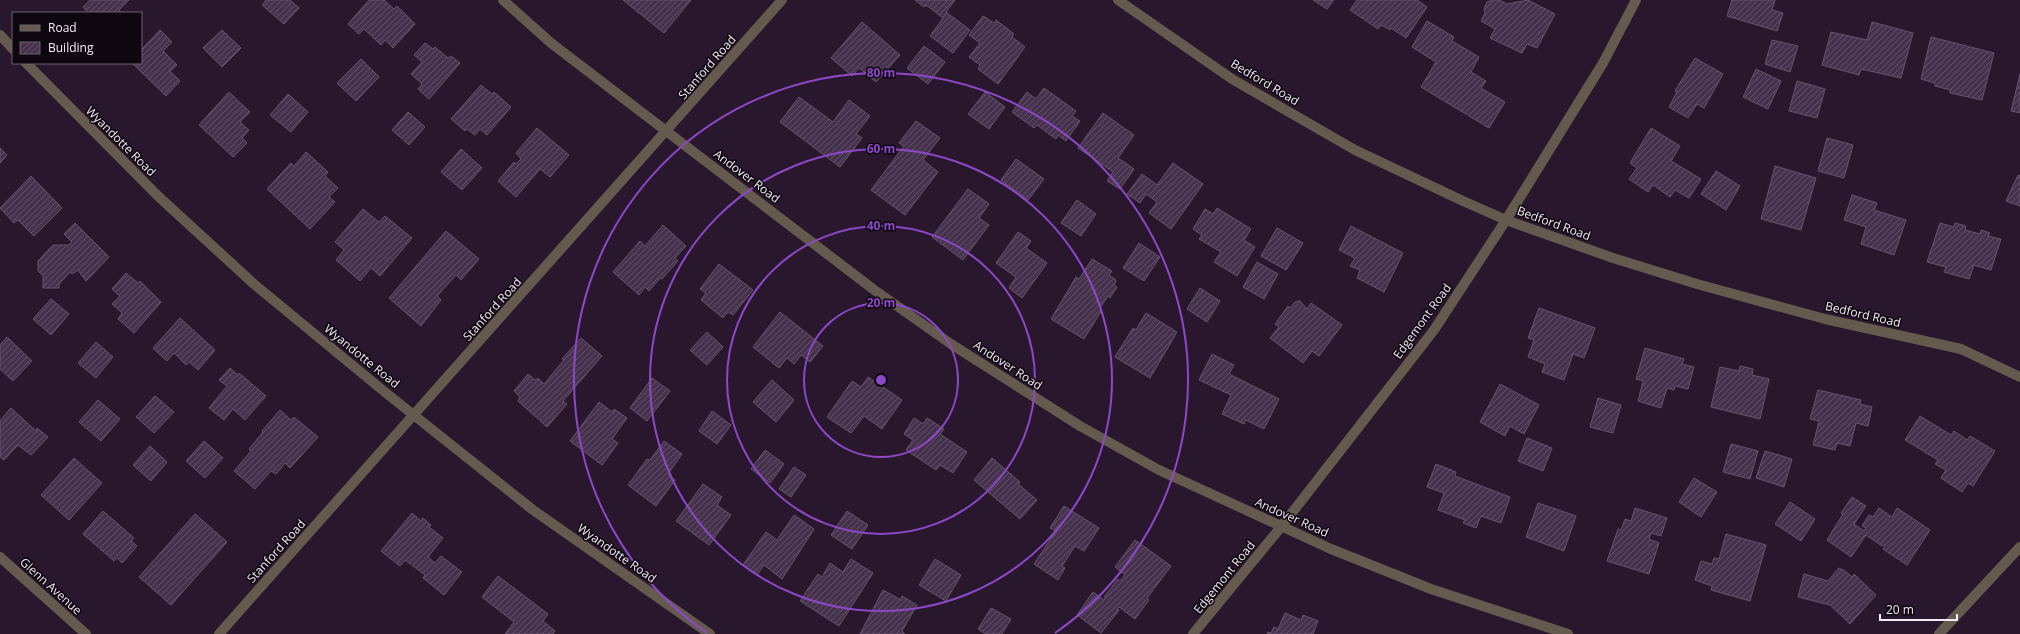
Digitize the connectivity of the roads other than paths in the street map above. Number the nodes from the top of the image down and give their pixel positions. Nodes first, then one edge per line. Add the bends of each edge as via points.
1 (503, 0) edge
2 (782, 0) edge
3 (1118, 0) edge
4 (1636, 0) edge
5 (0, 35) edge
6 (12, 48) edge
7 (27, 64) edge
8 (667, 132) junction
9 (1506, 220) junction
10 (2020, 376) edge
11 (414, 416) junction
12 (1281, 527) junction
13 (2020, 547) edge
14 (0, 557) edge
15 (86, 634) edge
16 (219, 634) edge
17 (710, 634) edge
18 (1193, 634) edge
19 (1568, 634) edge
20 (1939, 634) edge

1 - 8 street, Andover Road via 551,43
2 - 8 street, Stanford Road
3 - 9 street, Bedford Road via 1232,79 1355,150
4 - 9 street, Edgemont Road via 1603,63
5 - 6 street
7 - 11 street, Wyandotte Road via 159,197 254,284
8 - 11 street, Stanford Road
8 - 12 street, Andover Road via 873,289 1017,387 1080,426 1160,470
9 - 10 street, Bedford Road via 1697,284 1825,319 1961,349
9 - 12 street, Edgemont Road via 1434,330
11 - 16 street, Stanford Road
11 - 17 street, Wyandotte Road via 533,510
12 - 18 street, Edgemont Road
12 - 19 street, Andover Road via 1431,589
13 - 20 street
14 - 15 street, Glenn Avenue

